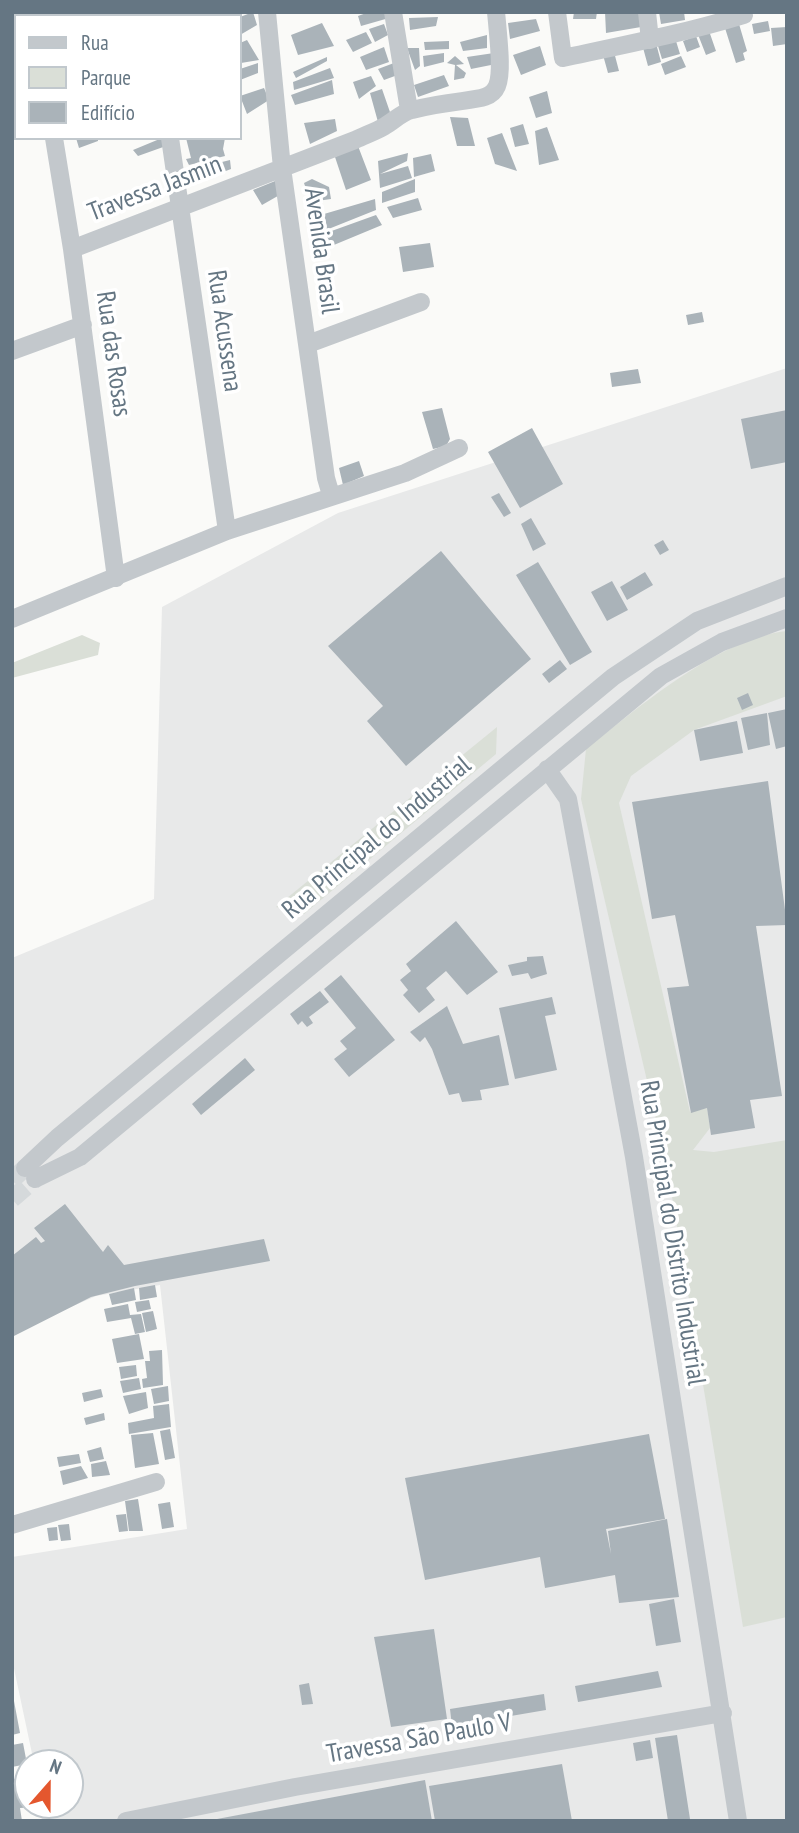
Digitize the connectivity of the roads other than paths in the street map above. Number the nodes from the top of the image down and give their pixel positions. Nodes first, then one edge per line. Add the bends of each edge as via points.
1 (267, 12) edge
2 (393, 12) edge
3 (496, 12) edge
4 (557, 12) edge
5 (647, 12) edge
6 (743, 12) edge
7 (650, 40) junction
8 (409, 110) junction
9 (54, 140) edge
10 (170, 140) edge
11 (282, 168) junction
12 (180, 209) junction
13 (72, 249) junction
14 (421, 302) dead end
15 (83, 325) junction
16 (308, 344) junction
17 (12, 351) edge
18 (459, 448) dead end
19 (331, 495) junction
20 (227, 531) junction
21 (116, 578) junction
22 (787, 586) edge
23 (787, 618) edge
24 (12, 619) edge
25 (547, 769) junction
26 (57, 1138) junction
27 (80, 1157) junction
28 (156, 1482) dead end
29 (12, 1525) edge
30 (723, 1713) junction
31 (126, 1821) edge
32 (738, 1821) edge

1 - 11 street, Avenida Brasil
2 - 8 street
3 - 8 street via 501,64 497,90 484,100
4 - 7 street via 563,58
5 - 7 street
6 - 7 street via 729,20
8 - 11 street, Travessa Jasmin via 384,127
9 - 13 street, Rua das Rosas
10 - 12 street, Rua Acussena
11 - 12 street, Travessa Jasmin
11 - 16 street, Avenida Brasil
12 - 13 street, Travessa Jasmin
12 - 20 street, Rua Acussena
13 - 15 street, Rua das Rosas
14 - 16 street
15 - 17 street
15 - 21 street, Rua das Rosas
16 - 19 street, Avenida Brasil
18 - 19 street via 405,473
19 - 20 street
20 - 21 street
21 - 24 street
22 - 26 street, Rua Principal do Industrial via 697,621 613,677
23 - 25 street, Rua Principal do Industrial via 722,642 661,676
25 - 27 street, Rua Principal do Industrial
25 - 30 street, Rua Principal do Distrito Industrial via 568,799 575,831 634,1157
26 - 27 street
26 - 27 street, Rua Principal do Industrial via 30,1174
28 - 29 street
30 - 31 street, Travessa São Paulo V
30 - 32 street, Rua Principal do Distrito Industrial

